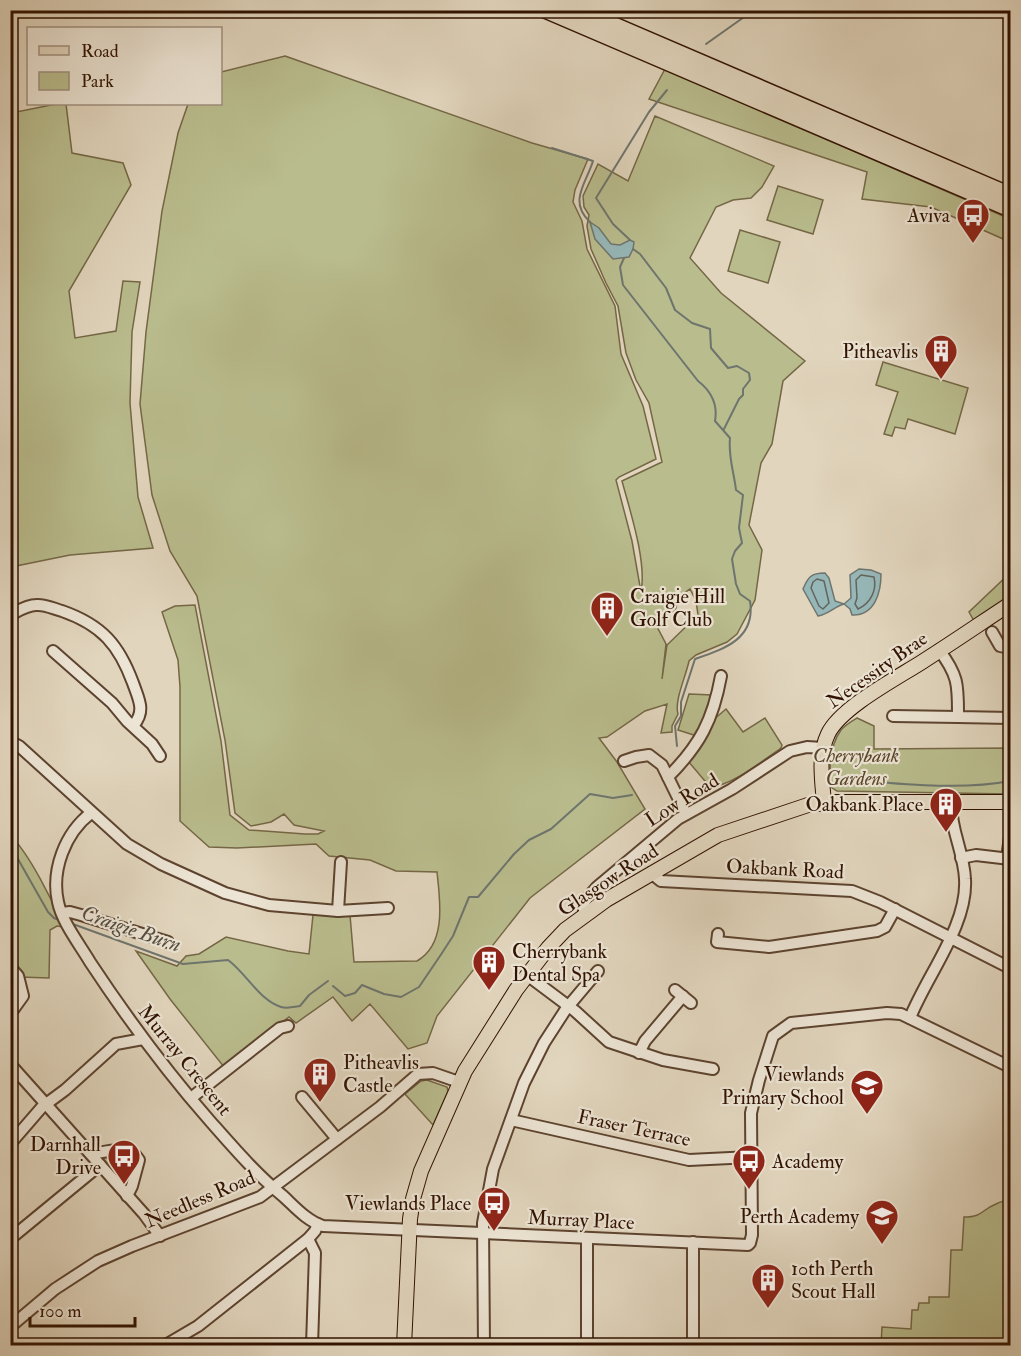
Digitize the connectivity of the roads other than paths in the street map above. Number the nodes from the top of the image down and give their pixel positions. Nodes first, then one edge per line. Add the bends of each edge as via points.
1 (544, 10) edge
2 (579, 10) edge
3 (1011, 195) edge
4 (1011, 209) edge
5 (1011, 604) edge
6 (10, 615) edge
7 (992, 632) dead end
8 (1011, 648) edge
9 (939, 650) junction
10 (53, 651) dead end
11 (721, 676) dead end
12 (893, 716) dead end
13 (958, 717) junction
14 (1011, 718) edge
15 (133, 726) junction
16 (10, 741) edge
17 (823, 748) junction
18 (160, 756) dead end
19 (624, 761) dead end
20 (668, 777) junction
21 (824, 802) junction
22 (951, 802) junction
23 (1011, 802) edge
24 (91, 813) junction
25 (686, 814) junction
26 (1011, 837) edge
27 (961, 858) junction
28 (1009, 858) edge
29 (341, 862) dead end
30 (651, 873) junction
31 (388, 908) dead end
32 (895, 909) junction
33 (338, 910) junction
34 (584, 914) junction
35 (65, 919) junction
36 (718, 934) dead end
37 (950, 938) junction
38 (168, 942) dead end
39 (10, 967) edge
40 (1011, 968) edge
41 (598, 971) dead end
42 (527, 975) junction
43 (683, 997) dead end
44 (568, 1007) junction
45 (10, 1014) edge
46 (128, 1018) junction
47 (910, 1018) junction
48 (288, 1026) dead end
49 (143, 1039) junction
50 (116, 1044) junction
51 (639, 1053) junction
52 (10, 1064) edge
53 (1011, 1067) edge
54 (714, 1069) dead end
55 (459, 1082) junction
56 (302, 1097) dead end
57 (190, 1098) junction
58 (46, 1105) junction
59 (511, 1119) junction
60 (337, 1139) junction
61 (10, 1144) edge
62 (91, 1154) junction
63 (751, 1157) junction
64 (100, 1165) junction
65 (272, 1187) junction
66 (128, 1196) junction
67 (318, 1224) junction
68 (409, 1230) junction
69 (483, 1233) junction
70 (159, 1236) junction
71 (587, 1238) junction
72 (10, 1239) edge
73 (308, 1239) junction
74 (693, 1242) junction
75 (10, 1327) edge
76 (164, 1346) edge
77 (312, 1346) edge
78 (404, 1346) edge
79 (484, 1346) edge
80 (587, 1346) edge
81 (693, 1346) edge

1 - 4 highway
2 - 3 highway
5 - 9 main road, Necessity Brae
6 - 15 street via 31,605 44,605 85,620 107,636 126,665 141,708
7 - 8 street via 1000,646
9 - 13 street via 957,679
9 - 17 main road, Necessity Brae via 836,720
10 - 15 street
11 - 20 street via 716,705 707,726
12 - 13 street
13 - 14 street
15 - 18 street
16 - 24 street
17 - 21 main road, Necessity Brae
17 - 25 street, Low Road via 790,751
19 - 20 street via 649,755 662,765
20 - 25 street
21 - 22 main road, Glasgow Road
21 - 30 main road, Glasgow Road via 726,832
22 - 23 main road, Glasgow Road
22 - 27 street
24 - 33 street via 127,844 225,893 269,905
24 - 35 street, Murray Crescent via 67,842 58,864 58,904
25 - 34 street, Low Road via 652,838 597,887 584,902
26 - 28 street
27 - 28 street
27 - 37 street via 965,894
29 - 33 street
30 - 32 street, Oakbank Road via 658,881 852,891
30 - 34 main road, Glasgow Road
31 - 33 street
32 - 36 street via 885,927 877,931 769,947 717,942
32 - 37 street, Oakbank Road
34 - 42 main road, Glasgow Road via 559,936
35 - 38 street via 70,912
35 - 46 street, Murray Crescent
37 - 40 street, Oakbank Road
37 - 47 street
39 - 45 street via 18,976 23,996
41 - 44 street
42 - 44 street
42 - 55 main road, Glasgow Road
43 - 51 street
44 - 51 street via 609,1042
44 - 59 street via 544,1043
46 - 49 street, Murray Crescent
46 - 50 street
47 - 53 street
47 - 63 street via 887,1013 791,1023 773,1036 753,1100
48 - 57 street via 280,1028
49 - 50 street
49 - 57 street, Murray Crescent
50 - 58 street
51 - 54 street
52 - 58 street
55 - 60 street, Needless Road via 418,1074
55 - 68 main road, Glasgow Road via 418,1180
56 - 60 street
57 - 65 street, Murray Crescent
58 - 61 street
58 - 62 street
59 - 63 street, Fraser Terrace via 689,1160
59 - 69 street via 493,1169
60 - 65 street, Needless Road
62 - 64 street
62 - 66 street via 129,1150 135,1154 139,1160
63 - 74 street, Murray Place via 750,1243
64 - 66 street
64 - 72 street
65 - 67 street, Murray Crescent
65 - 70 street, Needless Road via 254,1200
66 - 70 street
67 - 68 street
67 - 73 street
68 - 69 street, Murray Place
68 - 78 main road, Glasgow Road
69 - 71 street, Murray Place
69 - 79 street
70 - 75 street, Needless Road via 88,1267
71 - 74 street, Murray Place
71 - 80 street
73 - 76 street via 198,1326
73 - 77 street via 315,1253
74 - 81 street

